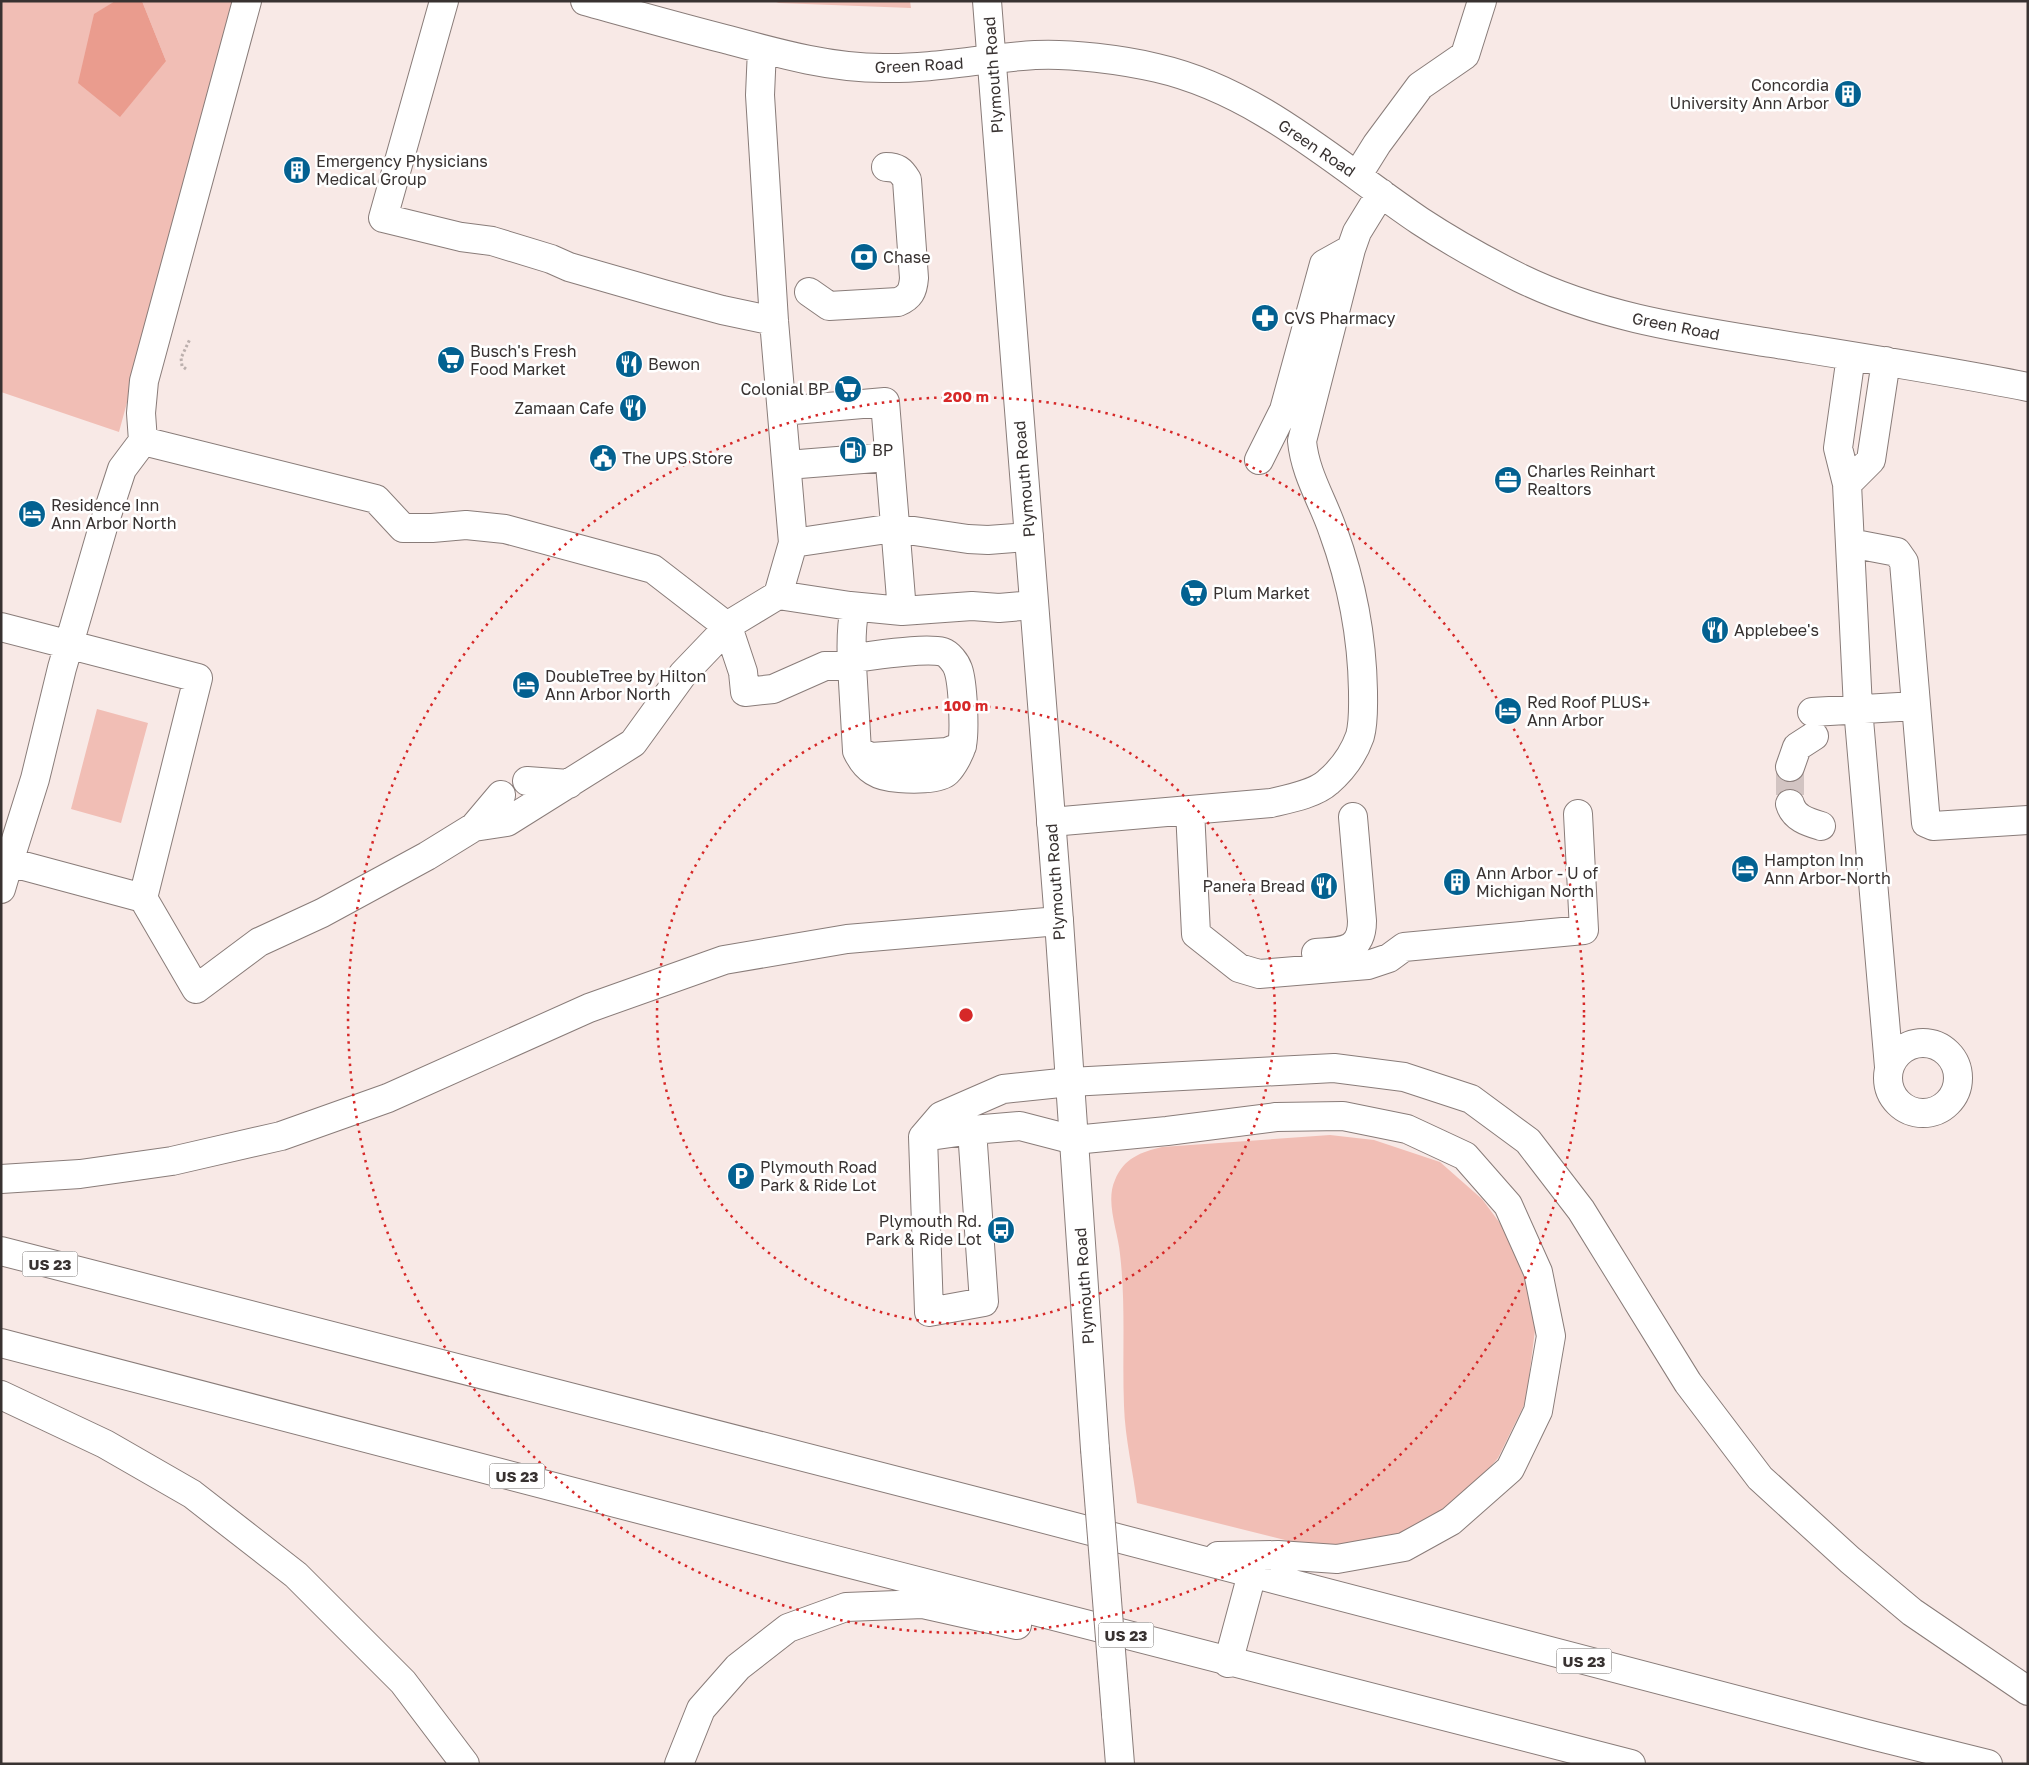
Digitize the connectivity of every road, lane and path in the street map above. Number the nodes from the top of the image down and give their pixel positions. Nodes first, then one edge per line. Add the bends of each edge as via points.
1 (247, 1) edge
2 (444, 1) edge
3 (585, 1) edge
4 (987, 1) edge
5 (1482, 1) edge
6 (762, 49) junction
7 (992, 60) junction
8 (886, 167) dead end
9 (1357, 176) junction
10 (1381, 193) junction
11 (1351, 249) junction
12 (809, 292) dead end
13 (774, 321) junction
14 (190, 339) dead end
15 (1851, 356) junction
16 (1886, 361) junction
17 (186, 369) dead end
18 (2028, 387) edge
19 (782, 411) junction
20 (143, 441) junction
21 (888, 457) junction
22 (1259, 460) dead end
23 (786, 465) junction
24 (1847, 484) junction
25 (894, 528) junction
26 (1029, 537) junction
27 (1850, 542) junction
28 (793, 543) junction
29 (778, 595) junction
30 (1034, 605) junction
31 (855, 607) junction
32 (902, 611) junction
33 (1, 627) edge
34 (728, 628) junction
35 (69, 645) junction
36 (852, 661) junction
37 (1916, 706) junction
38 (1858, 708) junction
39 (1790, 767) tunnel mouth
40 (528, 780) dead end
41 (569, 784) junction
42 (501, 796) dead end
43 (1790, 804) tunnel mouth
44 (1190, 810) junction
45 (1578, 814) dead end
46 (1353, 817) dead end
47 (2028, 820) edge
48 (1051, 822) junction
49 (1820, 826) dead end
50 (474, 827) junction
51 (9, 862) junction
52 (1, 889) edge
53 (142, 898) junction
54 (1059, 921) junction
55 (1257, 958) dead end
56 (1889, 1067) dead end
57 (1070, 1082) junction
58 (972, 1130) junction
59 (923, 1137) junction
60 (1074, 1140) junction
61 (1, 1179) edge
62 (1, 1251) edge
63 (1, 1343) edge
64 (1, 1395) edge
65 (1181, 1556) junction
66 (1252, 1574) junction
67 (1224, 1662) junction
68 (2028, 1691) edge
69 (465, 1764) edge
70 (679, 1764) edge
71 (1120, 1764) edge
72 (1631, 1764) edge
73 (1988, 1764) edge

1 - 20 main road via 144,381
2 - 13 main road via 383,218 492,241 569,267 722,310
3 - 6 main road, Green Road
4 - 7 main road, Plymouth Road
5 - 9 main road via 1465,55 1420,86
6 - 7 main road, Green Road via 840,66 940,66
6 - 13 main road via 760,94
7 - 9 main road, Green Road via 1038,55 1090,58 1156,68 1197,80 1259,110
7 - 26 main road, Plymouth Road
8 - 12 main road via 895,167 907,180 913,289 907,298 898,302 829,306
9 - 10 main road, Green Road
10 - 11 main road via 1357,232
10 - 15 main road, Green Road via 1463,247 1520,278 1567,298 1628,318
11 - 22 main road via 1324,264 1284,410
11 - 44 main road via 1302,442 1309,473 1333,530 1354,599 1362,658 1363,722 1360,736 1344,765 1327,784 1298,797 1271,803
13 - 19 main road
14 - 17 path via 181,358
15 - 16 main road, Green Road
15 - 24 main road via 1838,448
16 - 18 main road, Green Road
16 - 24 main road via 1870,460
19 - 21 main road via 885,402
19 - 23 main road
20 - 34 main road via 376,498 403,528 466,525 505,529 653,569
20 - 35 main road via 122,469
21 - 23 main road
21 - 25 main road
23 - 28 main road
24 - 27 main road
25 - 26 main road via 968,539
25 - 28 main road
25 - 32 main road
26 - 30 main road, Plymouth Road
27 - 37 main road via 1897,552 1904,562
27 - 38 main road
28 - 29 main road
29 - 31 main road
29 - 34 main road
30 - 32 main road
30 - 48 main road, Plymouth Road
31 - 32 main road
31 - 36 main road
33 - 35 main road
34 - 36 main road via 743,672 746,692 774,689 825,666
34 - 41 main road via 683,674 633,743
35 - 51 main road via 35,779
35 - 53 main road via 198,678
36 - 36 main road via 857,751 863,763 872,772 888,778 937,777 947,773 962,746 964,730 961,683 958,668 950,657 944,652 922,651
37 - 38 main road
37 - 47 main road via 1926,823 1934,826
38 - 39 main road via 1813,724 1797,747
38 - 56 main road
40 - 41 main road
41 - 50 main road via 507,822
42 - 50 main road
43 - 49 main road via 1800,818
44 - 45 main road via 1196,934 1239,968 1259,974 1368,965 1389,958 1404,947 1584,930
44 - 48 main road
46 - 55 main road via 1362,921 1357,942 1346,950
48 - 54 main road, Plymouth Road
50 - 53 main road via 427,856 259,942 196,989
51 - 52 main road
51 - 53 main road
54 - 57 main road, Plymouth Road
54 - 61 main road via 847,939 724,960 589,1008 388,1098 281,1136 172,1161 80,1174
57 - 59 main road via 1003,1089 941,1116
57 - 60 main road, Plymouth Road
57 - 68 main road via 1334,1068 1404,1077 1470,1099 1528,1141 1581,1210 1688,1383 1760,1478 1912,1612
58 - 59 main road
58 - 59 main road via 984,1302 930,1312
58 - 60 main road via 1020,1126
60 - 65 main road via 1276,1118 1343,1116 1407,1129 1465,1156 1508,1205 1538,1272 1551,1336 1538,1412 1510,1469 1451,1521 1404,1547 1337,1559 1278,1555
60 - 71 main road, Plymouth Road, bridge
62 - 65 main road, US 23
63 - 67 main road, US 23
64 - 69 main road via 105,1444 192,1494 296,1575 403,1682
65 - 66 main road, US 23
66 - 67 main road
66 - 73 main road, US 23
67 - 70 main road via 1028,1627 923,1604 846,1607 788,1628 738,1667 701,1709
67 - 72 main road, US 23

